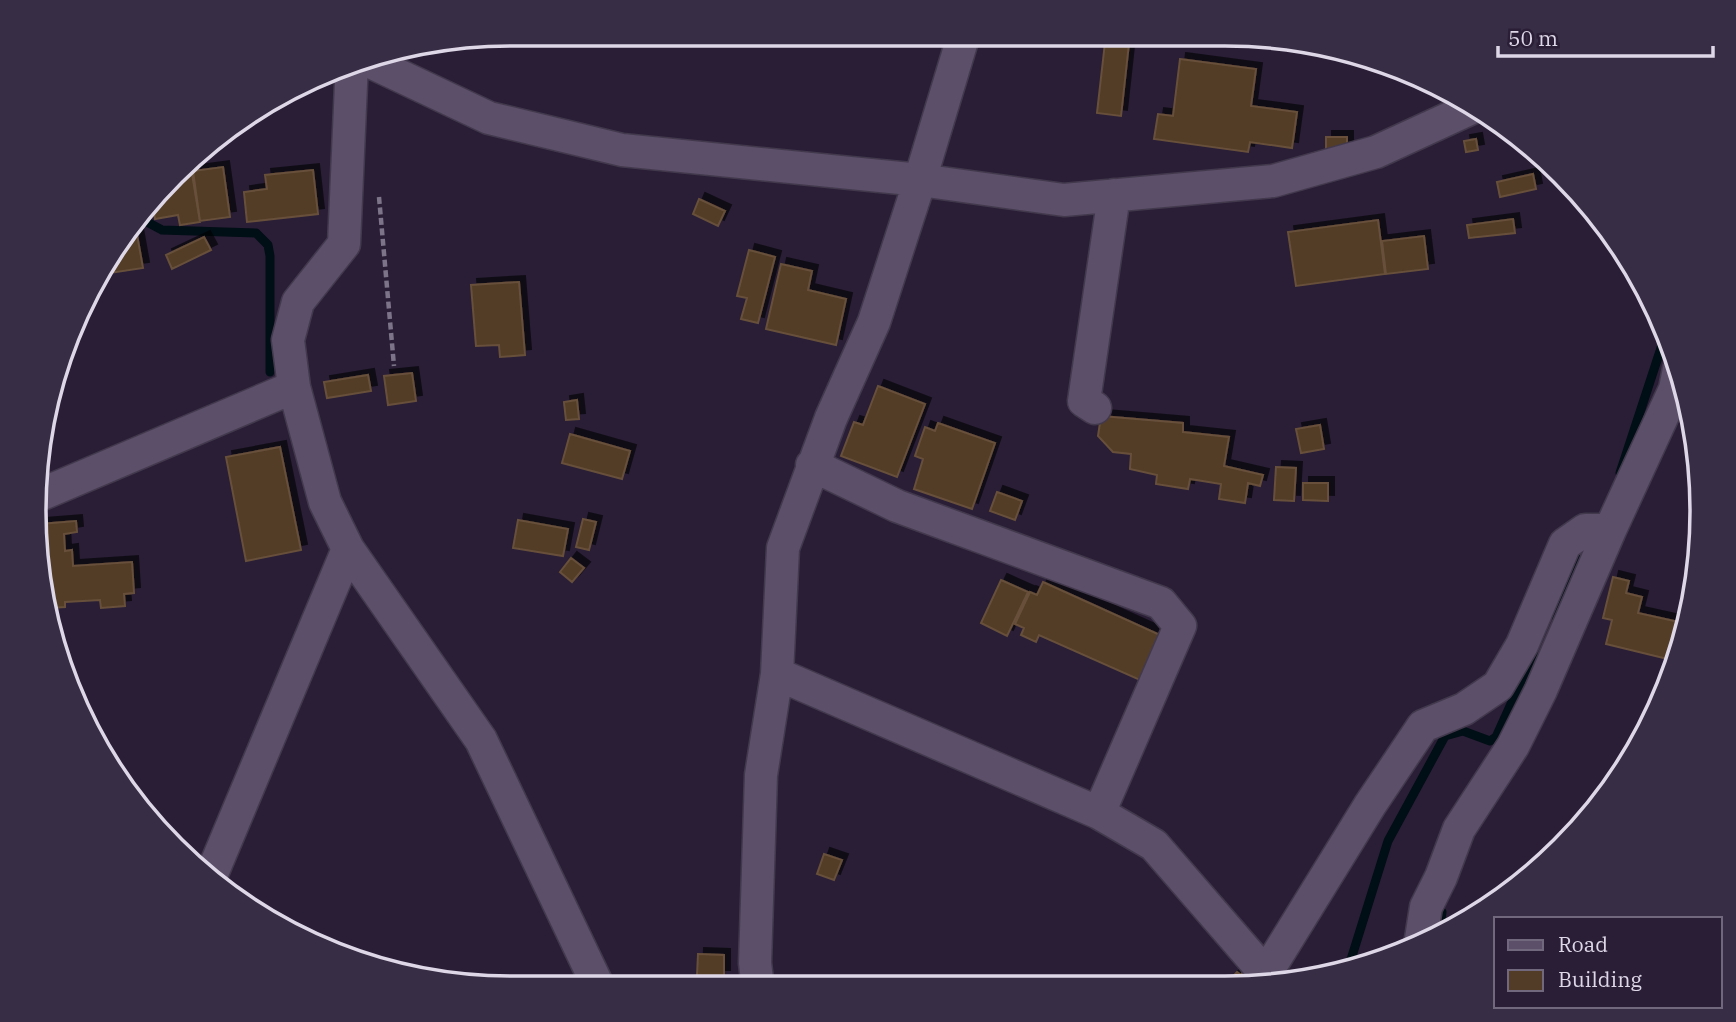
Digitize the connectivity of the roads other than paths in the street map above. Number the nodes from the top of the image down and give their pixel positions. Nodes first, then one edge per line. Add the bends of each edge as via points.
1 (960, 46) edge
2 (377, 65) edge
3 (351, 74) edge
4 (1464, 112) edge
5 (920, 180) junction
6 (1114, 194) junction
7 (295, 387) junction
8 (1675, 390) edge
9 (1095, 408) dead end
10 (812, 465) junction
11 (46, 493) edge
12 (1610, 530) junction
13 (348, 549) junction
14 (777, 674) junction
15 (1099, 813) junction
16 (214, 869) edge
17 (1422, 932) edge
18 (1264, 975) edge
19 (594, 976) edge
20 (757, 976) edge
21 (1258, 976) edge

1 - 5 street
2 - 5 street via 489,118 622,150
3 - 7 street via 344,244 298,302 288,340
4 - 6 street via 1376,152 1273,181
5 - 6 street via 1065,201
5 - 10 street via 874,322
6 - 9 street via 1084,401
7 - 11 street
7 - 13 street via 325,502
8 - 12 street
10 - 14 street via 783,548
10 - 15 street via 897,506 1161,603 1180,626
12 - 17 street via 1513,746 1459,829 1426,907
12 - 18 street via 1585,530 1565,544 1522,645 1498,686 1464,709 1423,726
13 - 16 street
13 - 19 street via 481,740
14 - 15 street
14 - 20 street via 761,775
15 - 21 street via 1154,845

